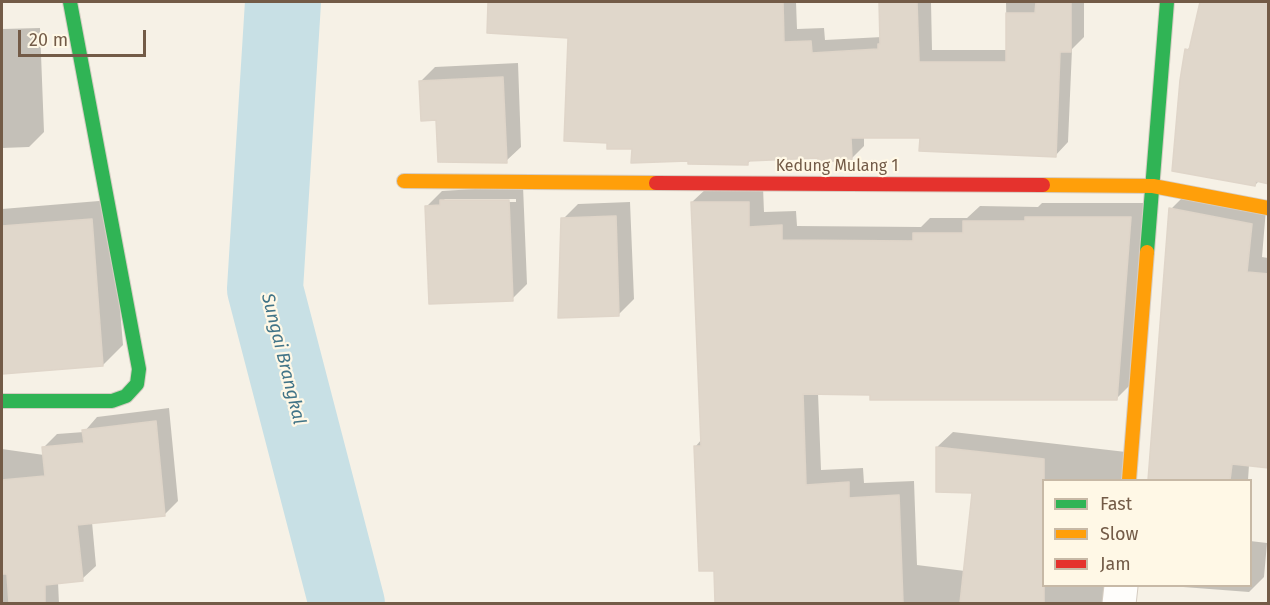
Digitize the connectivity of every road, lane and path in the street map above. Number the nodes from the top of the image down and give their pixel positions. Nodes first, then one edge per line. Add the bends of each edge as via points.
1 (70, 2) edge
2 (1167, 2) edge
3 (404, 181) dead end
4 (1153, 186) junction
5 (1269, 208) edge
6 (2, 401) edge
7 (1129, 479) edge
8 (1121, 587) edge
9 (1119, 603) edge

1 - 6 street via 139,369 137,384 126,396 112,401
2 - 4 street
3 - 4 street, Kedung Mulang 1
4 - 5 street, Kedung Mulang 1
4 - 7 street
8 - 9 street

